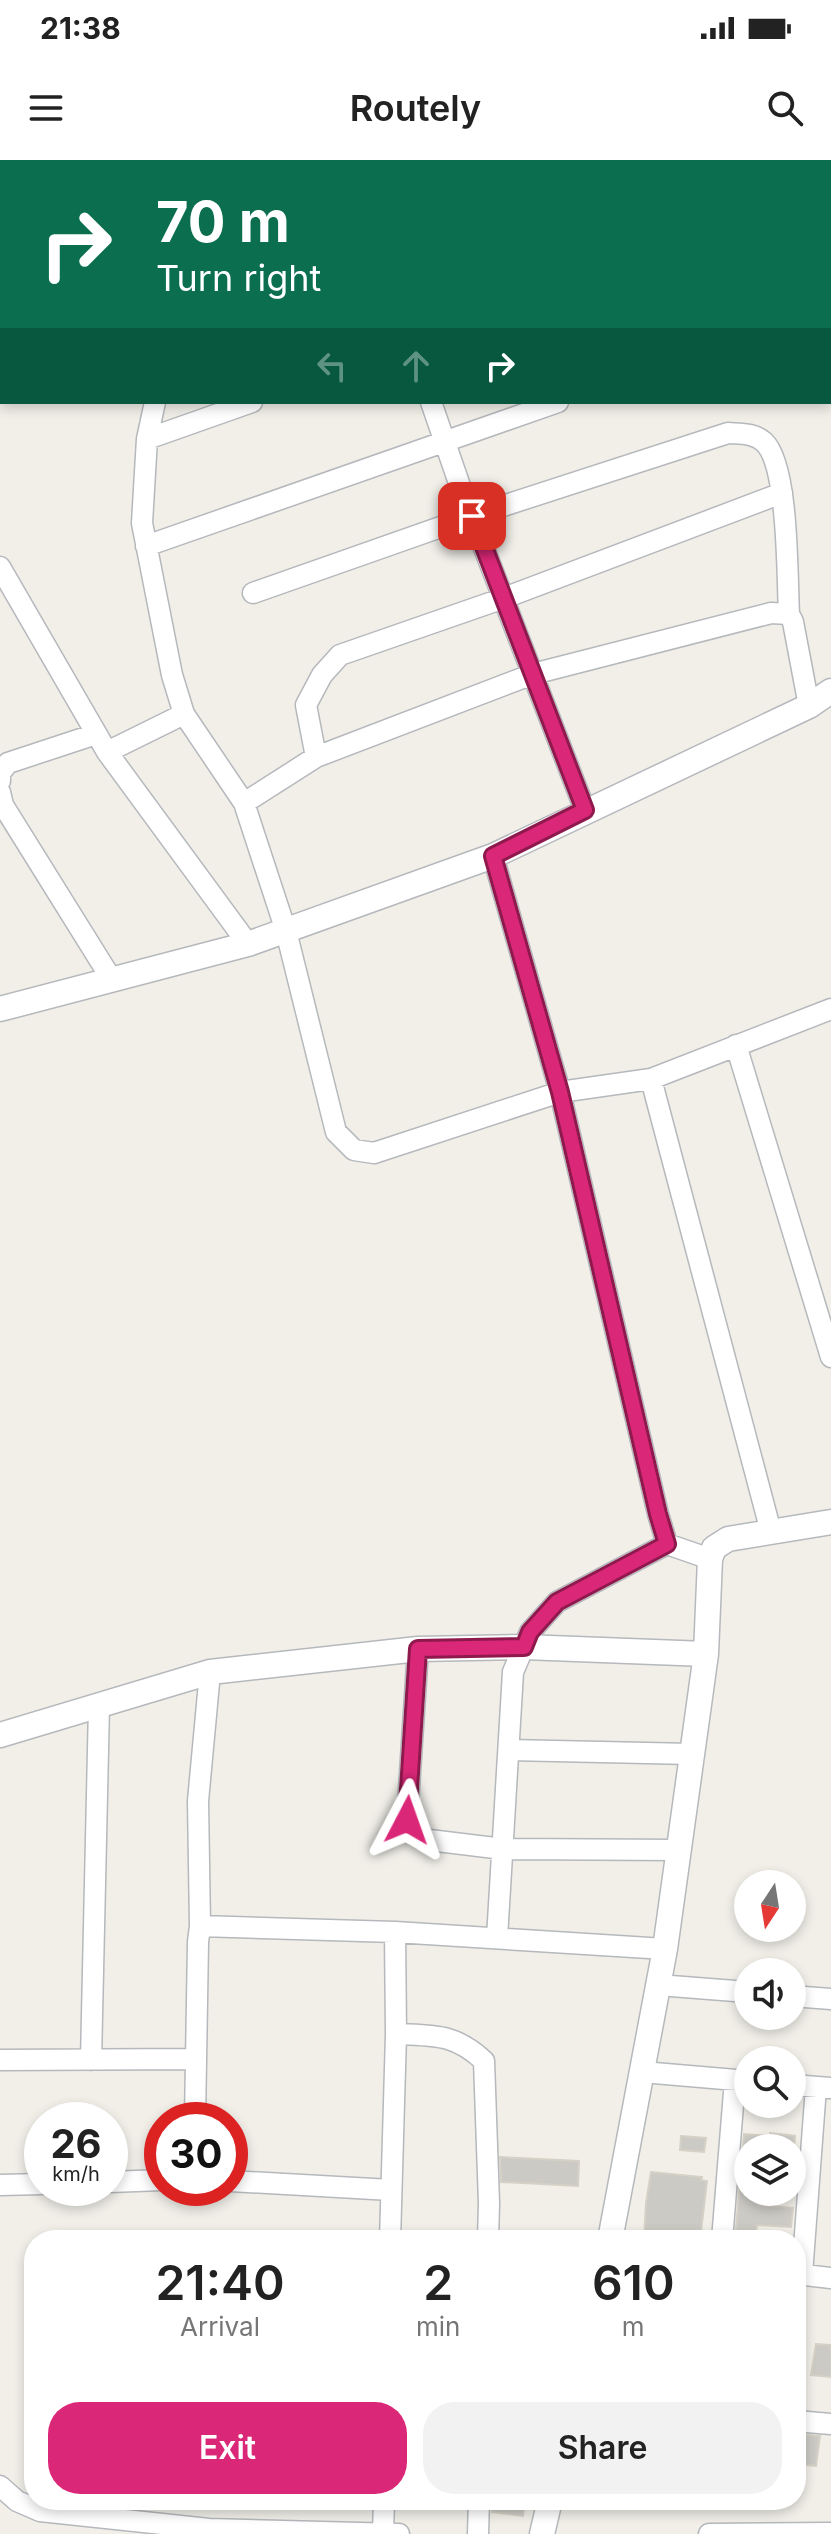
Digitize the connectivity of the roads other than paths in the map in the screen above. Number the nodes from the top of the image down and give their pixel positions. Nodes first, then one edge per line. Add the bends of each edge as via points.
1 (155, 404) edge
2 (246, 404) edge
3 (432, 404) edge
4 (552, 404) edge
5 (147, 439) junction
6 (444, 440) junction
7 (782, 493) junction
8 (472, 516) junction
9 (146, 546) junction
10 (0, 567) edge
11 (253, 593) dead end
12 (504, 598) junction
13 (789, 614) junction
14 (533, 674) junction
15 (831, 691) edge
16 (809, 706) junction
17 (184, 714) junction
18 (102, 743) junction
19 (316, 757) junction
20 (0, 781) edge
21 (0, 792) edge
22 (244, 803) junction
23 (585, 810) junction
24 (493, 856) junction
25 (286, 931) junction
26 (248, 944) junction
27 (112, 980) junction
28 (1, 1006) edge
29 (830, 1011) edge
30 (736, 1045) junction
31 (651, 1079) junction
32 (560, 1092) junction
33 (831, 1357) edge
34 (831, 1522) edge
35 (771, 1532) junction
36 (667, 1544) junction
37 (710, 1559) junction
38 (524, 1647) junction
39 (418, 1649) junction
40 (706, 1654) junction
41 (210, 1672) junction
42 (99, 1706) junction
43 (0, 1735) edge
44 (509, 1750) junction
45 (0, 1753) edge
46 (692, 1754) junction
47 (503, 1849) junction
48 (679, 1850) junction
49 (200, 1926) junction
50 (395, 1932) junction
51 (497, 1938) junction
52 (661, 1968) junction
53 (734, 1988) edge
54 (806, 1997) edge
55 (831, 1999) edge
56 (396, 2034) junction
57 (196, 2059) junction
58 (0, 2060) edge
59 (91, 2060) junction
60 (642, 2072) junction
61 (734, 2079) edge
62 (823, 2088) edge
63 (195, 2102) edge
64 (736, 2118) edge
65 (248, 2182) edge
66 (24, 2184) edge
67 (0, 2185) edge
68 (391, 2190) junction
69 (390, 2230) edge
70 (488, 2230) edge
71 (612, 2230) edge
72 (723, 2230) edge
73 (805, 2230) edge
74 (806, 2275) edge
75 (831, 2278) edge
76 (806, 2422) edge
77 (831, 2424) edge
78 (0, 2486) edge
79 (24, 2504) edge
80 (38, 2510) edge
81 (479, 2510) edge
82 (548, 2510) edge
83 (383, 2517) edge
84 (209, 2531) edge
85 (831, 2533) edge
86 (399, 2534) edge
87 (478, 2534) edge
88 (542, 2534) edge
89 (709, 2534) edge
90 (729, 2534) edge

1 - 5 street
2 - 5 street
3 - 6 street
4 - 6 street
5 - 9 street via 142,523
6 - 8 street
6 - 9 street
7 - 8 street via 763,440 728,433
7 - 12 street
7 - 13 street
8 - 11 street
8 - 12 street
9 - 17 street
10 - 18 street
12 - 14 street
12 - 19 street via 340,655 306,705
13 - 14 street via 771,613
13 - 16 street
14 - 19 street
14 - 23 street
15 - 16 street
16 - 23 street
17 - 18 street
17 - 22 street
18 - 20 street via 8,763
18 - 26 street
19 - 22 street
21 - 27 street via 3,805
22 - 25 street
23 - 24 street
24 - 25 street
24 - 32 street
25 - 26 street
25 - 32 street via 336,1132 354,1150 374,1153
26 - 27 street
27 - 28 street
29 - 30 street
30 - 31 street
30 - 33 street
31 - 32 street
31 - 35 street
32 - 36 street
34 - 35 street
35 - 37 street via 728,1539 714,1548
36 - 37 street
36 - 38 street via 557,1602 530,1632
37 - 40 street
38 - 39 street
38 - 40 street
38 - 44 street via 513,1672
39 - 41 street
39 - 47 street via 407,1820 412,1833 421,1839
40 - 46 street
41 - 42 street
41 - 49 street via 198,1801
42 - 43 street
42 - 59 street
43 - 45 street
44 - 46 street
44 - 47 street
46 - 48 street
47 - 48 street
47 - 51 street
48 - 52 street
49 - 50 street
49 - 57 street
50 - 51 street
50 - 56 street
51 - 52 street via 633,1947
52 - 53 street
52 - 60 street
54 - 55 street
56 - 68 street
56 - 70 street via 454,2040 484,2061
57 - 59 street
57 - 63 street
58 - 59 street
60 - 61 street
60 - 71 street
62 - 73 street
64 - 72 street
65 - 68 street
66 - 67 street
68 - 69 street
74 - 75 street
76 - 77 street
78 - 79 street
80 - 84 street
81 - 87 street
82 - 88 street
83 - 84 street
83 - 86 street
85 - 90 street
89 - 90 street

